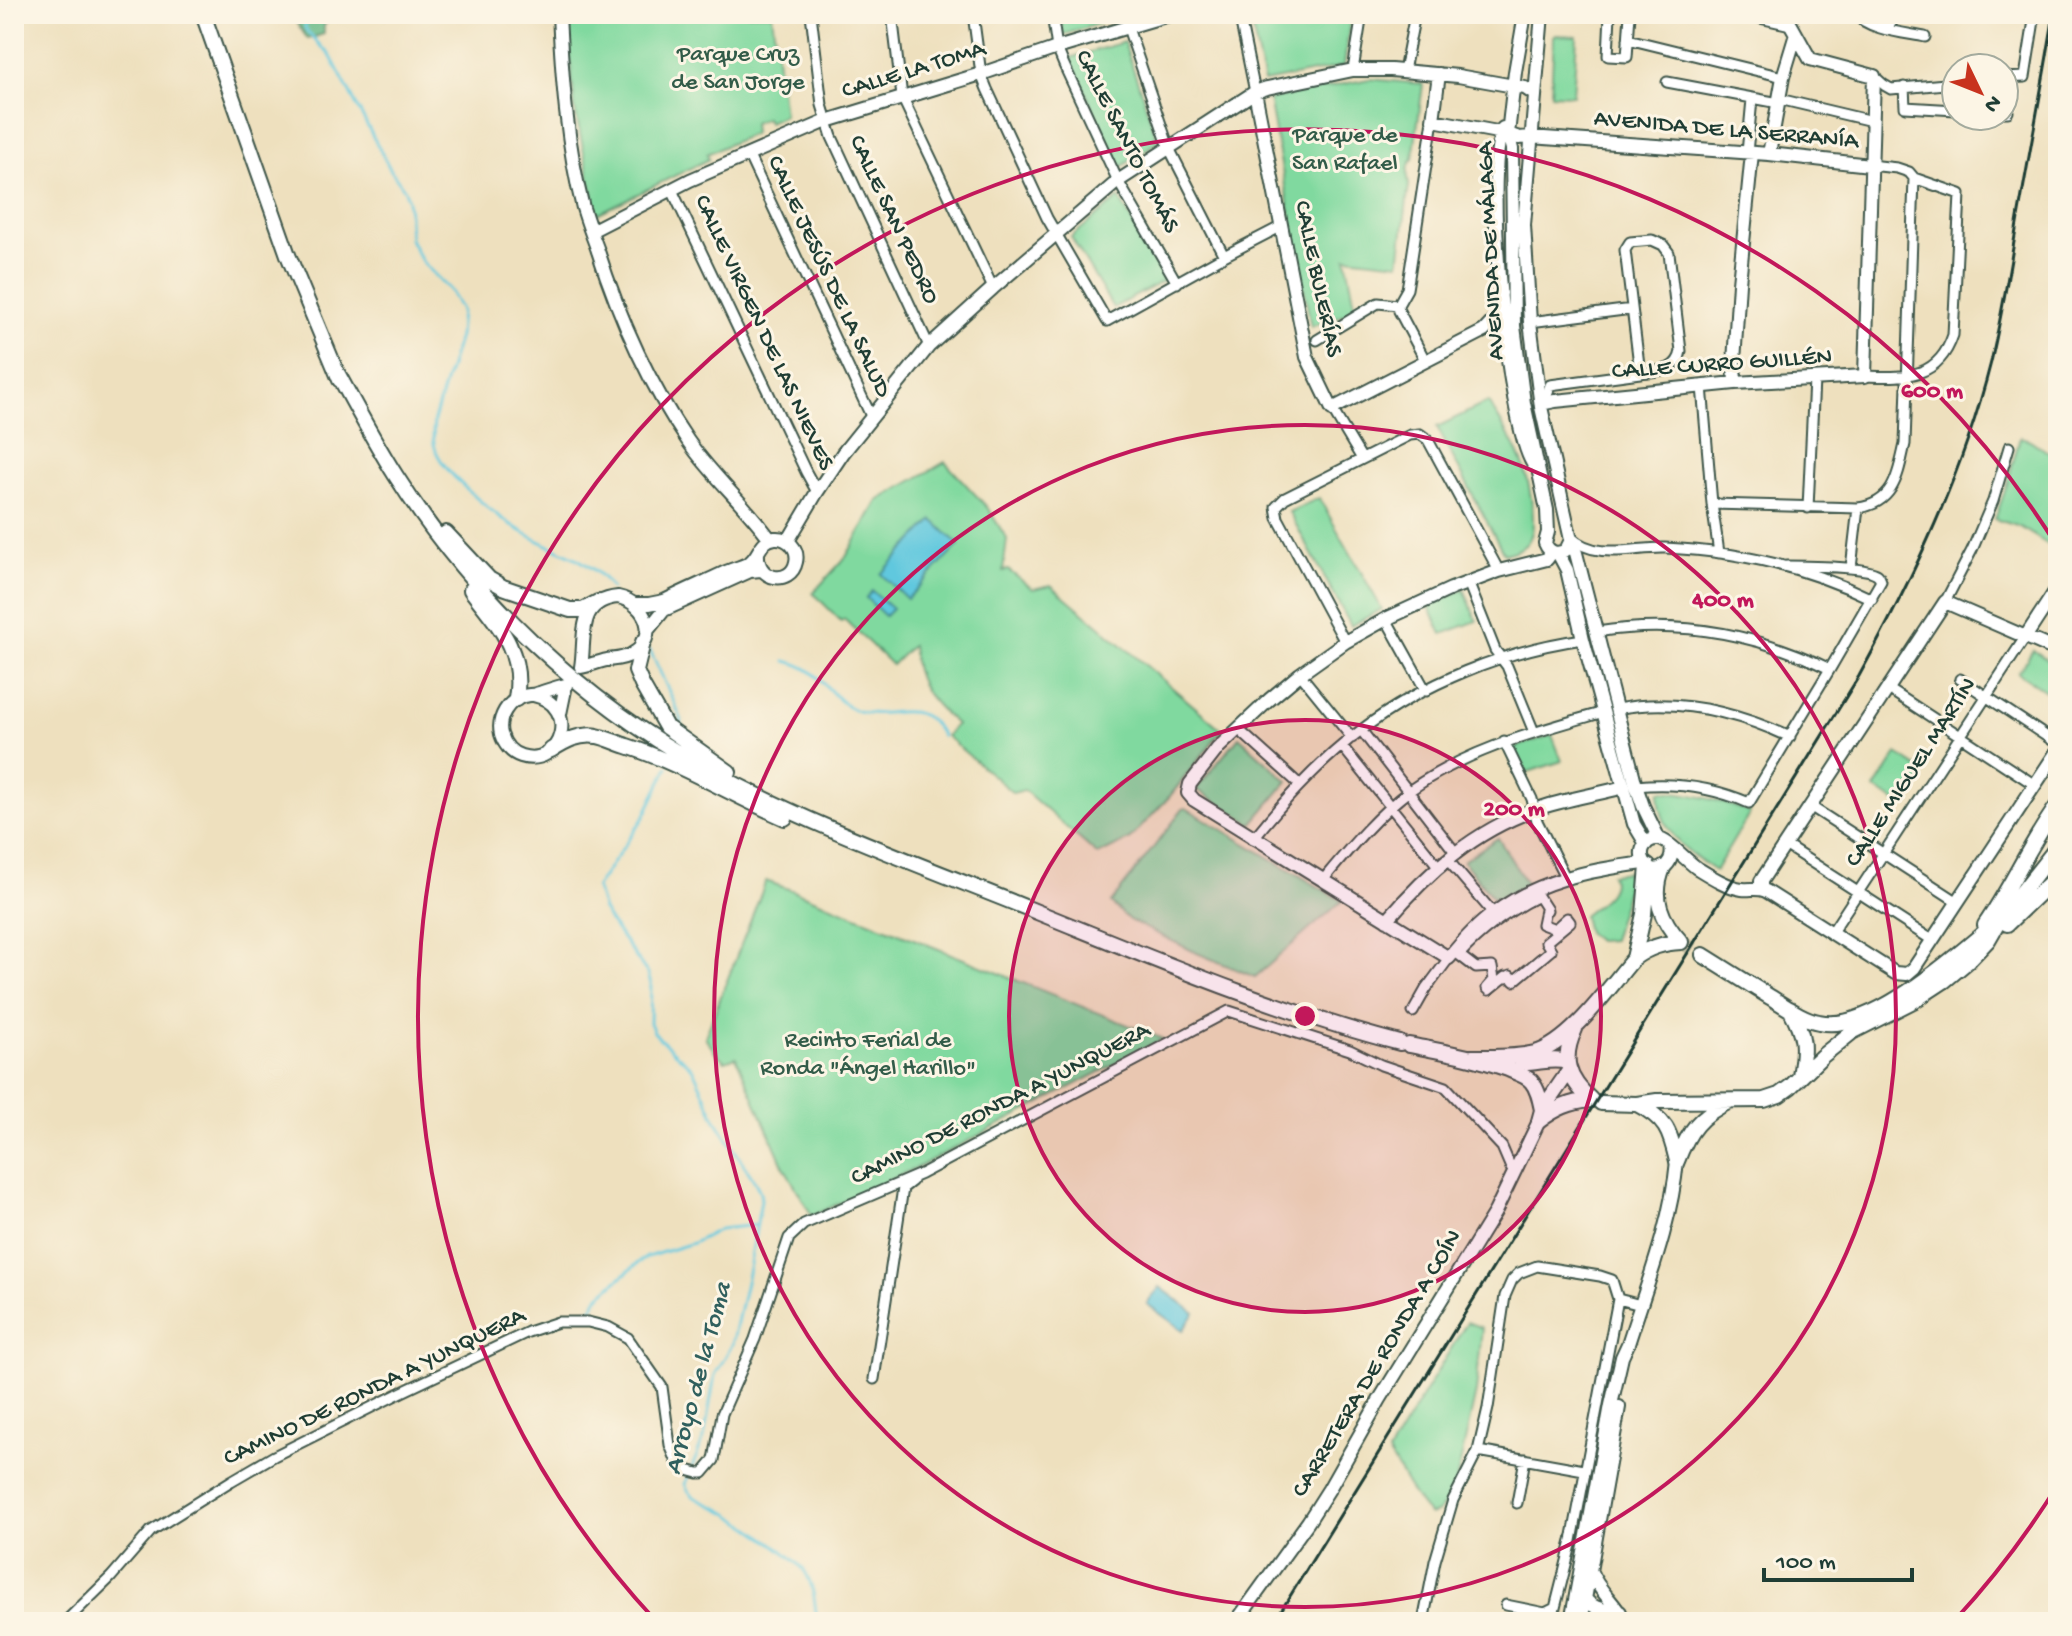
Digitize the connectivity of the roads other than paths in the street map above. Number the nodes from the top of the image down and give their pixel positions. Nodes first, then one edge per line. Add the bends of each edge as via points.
1 (203, 14) edge
2 (559, 14) edge
3 (811, 14) edge
4 (892, 14) edge
5 (973, 14) edge
6 (1052, 14) edge
7 (1125, 14) edge
8 (1172, 14) edge
9 (1239, 14) edge
10 (1362, 14) edge
11 (1415, 14) edge
12 (1525, 14) edge
13 (1542, 14) edge
14 (1610, 14) edge
15 (1630, 14) edge
16 (1742, 14) edge
17 (1856, 14) edge
18 (1899, 14) edge
19 (2035, 14) edge
20 (1791, 24) edge
21 (1873, 26) junction
22 (1128, 28) junction
23 (1925, 37) dead end
24 (1628, 39) junction
25 (1057, 48) junction
26 (1353, 70) junction
27 (1404, 71) junction
28 (981, 74) junction
29 (1439, 74) junction
30 (1874, 76) junction
31 (1783, 77) junction
32 (2020, 77) edge
33 (1667, 82) dead end
34 (1940, 84) edge
35 (1515, 86) junction
36 (1904, 87) junction
37 (1255, 92) junction
38 (1534, 94) junction
39 (902, 97) junction
40 (1752, 99) junction
41 (1779, 101) junction
42 (1940, 109) edge
43 (1433, 120) junction
44 (827, 121) junction
45 (1872, 121) junction
46 (1504, 133) junction
47 (1530, 137) junction
48 (1169, 148) junction
49 (1749, 153) junction
50 (748, 154) junction
51 (1769, 154) junction
52 (1870, 165) junction
53 (1914, 178) junction
54 (1118, 181) junction
55 (672, 190) junction
56 (1282, 226) junction
57 (591, 231) junction
58 (1056, 233) junction
59 (288, 255) junction
60 (1224, 256) junction
61 (1177, 283) junction
62 (993, 288) junction
63 (1501, 293) junction
64 (1398, 305) junction
65 (1632, 309) junction
66 (1530, 322) junction
67 (1484, 331) junction
68 (1317, 340) dead end
69 (1506, 342) junction
70 (929, 346) junction
71 (1425, 360) junction
72 (1640, 373) junction
73 (338, 374) junction
74 (1865, 376) junction
75 (1908, 377) junction
76 (1814, 379) junction
77 (1735, 383) junction
78 (1702, 386) junction
79 (1543, 405) junction
80 (1332, 409) junction
81 (871, 416) junction
82 (2009, 447) dead end
83 (1362, 459) junction
84 (1540, 475) junction
85 (817, 492) junction
86 (1712, 504) junction
87 (1808, 508) junction
88 (1858, 508) junction
89 (1548, 514) junction
90 (1548, 532) junction
91 (1570, 537) junction
92 (770, 539) junction
93 (788, 541) junction
94 (1555, 552) junction
95 (758, 553) junction
96 (1719, 553) junction
97 (1524, 566) junction
98 (1787, 566) junction
99 (1851, 568) junction
100 (762, 570) junction
101 (1499, 571) junction
102 (1468, 582) junction
103 (2058, 587) edge
104 (1872, 599) junction
105 (598, 602) junction
106 (1945, 602) junction
107 (636, 604) junction
108 (1386, 619) junction
109 (584, 632) junction
110 (1597, 632) junction
111 (645, 636) junction
112 (2026, 636) junction
113 (1583, 639) junction
114 (1345, 642) junction
115 (2058, 651) edge
116 (611, 659) junction
117 (1502, 659) junction
118 (1830, 669) junction
119 (1300, 674) junction
120 (1960, 679) dead end
121 (1887, 688) junction
122 (1426, 691) junction
123 (533, 695) junction
124 (1986, 696) junction
125 (516, 699) junction
126 (1610, 711) junction
127 (560, 714) junction
128 (1238, 729) junction
129 (1361, 730) junction
130 (1534, 732) junction
131 (1960, 736) junction
132 (1790, 737) junction
133 (1352, 738) junction
134 (1504, 741) junction
135 (1342, 746) junction
136 (2058, 747) edge
137 (551, 750) junction
138 (1299, 784) junction
139 (2035, 785) junction
140 (1630, 786) junction
141 (1408, 792) junction
142 (2058, 805) edge
143 (1810, 806) junction
144 (1390, 807) junction
145 (1535, 809) junction
146 (1253, 839) junction
147 (1659, 839) junction
148 (1646, 844) junction
149 (1785, 845) junction
150 (2058, 846) edge
151 (1671, 847) junction
152 (1884, 853) junction
153 (1447, 859) junction
154 (1685, 860) junction
155 (917, 864) junction
156 (1656, 865) junction
157 (2058, 875) edge
158 (1565, 877) junction
159 (1323, 880) junction
160 (979, 888) junction
161 (1761, 888) junction
162 (1858, 893) junction
163 (1958, 902) junction
164 (1547, 910) joint
165 (1493, 913) junction
166 (1387, 920) junction
167 (1999, 921) junction
168 (1832, 932) junction
169 (1932, 940) junction
170 (1988, 940) junction
171 (1970, 944) junction
172 (1703, 955) tunnel mouth
173 (1449, 958) junction
174 (1634, 958) junction
175 (1790, 1009) junction
176 (1413, 1012) dead end
177 (1576, 1027) junction
178 (1472, 1057) junction
179 (1489, 1061) junction
180 (1568, 1066) junction
181 (1800, 1076) junction
182 (1596, 1101) junction
183 (1730, 1101) junction
184 (1637, 1104) junction
185 (1540, 1116) junction
186 (1502, 1147) junction
187 (1524, 1154) junction
188 (1677, 1161) junction
189 (1516, 1171) junction
190 (921, 1174) junction
191 (1618, 1299) junction
192 (1641, 1305) junction
193 (1628, 1344) junction
194 (874, 1379) dead end
195 (1478, 1451) junction
196 (1525, 1459) junction
197 (1584, 1470) junction
198 (1517, 1503) dead end
199 (1589, 1520) junction
200 (1590, 1570) junction
201 (1604, 1597) junction
202 (1585, 1599) junction
203 (1506, 1605) dead end
204 (1617, 1615) edge
205 (1425, 1620) edge
206 (65, 1622) edge
207 (1237, 1622) edge
208 (1576, 1622) edge
209 (1590, 1622) edge

1 - 59 main road
2 - 57 street via 571,138
3 - 44 street, CALLE SAN PEDRO
4 - 39 street
5 - 28 street
6 - 25 street, CALLE SANTO TOMÁS
7 - 22 street
8 - 22 street, CALLE LA TOMA
9 - 37 street, CALLE BULERÍAS
10 - 26 street
11 - 27 street
12 - 35 street, AVENIDA DE MÁLAGA
13 - 38 street, AVENIDA DE MÁLAGA
14 - 24 street via 1608,56 1627,57
15 - 24 street
16 - 20 street
17 - 21 street
18 - 21 street via 1891,23
19 - 32 street via 2025,77
20 - 30 street via 1810,59
20 - 31 street
21 - 23 street
22 - 25 street, CALLE LA TOMA
22 - 48 street
24 - 31 street
25 - 28 street, CALLE LA TOMA
25 - 54 street, CALLE SANTO TOMÁS
26 - 27 street
26 - 37 street
27 - 29 street
28 - 39 street, CALLE LA TOMA
28 - 58 street
29 - 35 street
29 - 43 street
30 - 36 street via 1891,89
30 - 45 street
31 - 41 street
33 - 40 street
34 - 36 street
35 - 38 street
35 - 46 street, AVENIDA DE MÁLAGA
36 - 42 street via 1905,107
37 - 48 street
37 - 56 street, CALLE BULERÍAS
38 - 47 street, AVENIDA DE MÁLAGA
39 - 44 street, CALLE LA TOMA
39 - 62 street
40 - 41 street
40 - 49 street
41 - 45 street
41 - 51 street
43 - 46 street
43 - 64 street via 1407,289
44 - 50 street, CALLE LA TOMA
44 - 70 street, CALLE SAN PEDRO
45 - 52 street
46 - 47 street, AVENIDA DE LA SERRANÍA
46 - 63 street via 1497,144
46 - 84 street, AVENIDA DE MÁLAGA via 1512,149 1514,326
47 - 49 street, AVENIDA DE LA SERRANÍA
47 - 66 street, AVENIDA DE MÁLAGA via 1524,225
48 - 54 street
48 - 60 street
49 - 51 street, AVENIDA DE LA SERRANÍA
49 - 77 street
50 - 55 street, CALLE LA TOMA
50 - 81 street, CALLE JESÚS DE LA SALUD
51 - 52 street, AVENIDA DE LA SERRANÍA
52 - 53 street, AVENIDA DE LA SERRANÍA via 1897,168
52 - 74 street
53 - 75 street
53 - 75 street, AVENIDA DE LA SERRANÍA via 1960,194 1953,335 1941,358
54 - 58 street
54 - 61 street, CALLE SANTO TOMÁS
55 - 57 street, CALLE LA TOMA
55 - 85 street, CALLE VIRGEN DE LAS NIEVES
56 - 60 street
56 - 80 street, CALLE BULERÍAS via 1307,357
57 - 92 street via 625,328 663,402 708,469
58 - 61 street via 1107,321
58 - 62 street
59 - 73 main road
59 - 105 main road via 307,282 333,347 389,451 449,536 503,587 570,610
60 - 61 street
62 - 70 street
63 - 67 street via 1498,316
63 - 69 street
64 - 68 street via 1378,303
64 - 71 street
65 - 66 street
65 - 72 street
65 - 72 street via 1625,250 1630,242 1652,240 1669,253 1681,351 1673,367
66 - 79 street, AVENIDA DE MÁLAGA
67 - 69 street
67 - 71 street
69 - 84 street via 1526,450
70 - 81 street
71 - 80 street
72 - 79 street via 1550,385
73 - 125 main road via 390,483 505,633 515,657
73 - 155 main road via 397,477 446,547 528,637 589,691 710,771
74 - 75 street, CALLE CURRO GUILLÉN
74 - 76 street, CALLE CURRO GUILLÉN
75 - 88 street via 1898,477 1879,501
76 - 77 street, CALLE CURRO GUILLÉN
76 - 87 street
77 - 78 street, CALLE CURRO GUILLÉN
78 - 79 street, CALLE CURRO GUILLÉN
78 - 86 street
79 - 91 street, AVENIDA DE MÁLAGA
80 - 83 street
81 - 85 street
82 - 106 street via 1993,501
83 - 101 street via 1410,435 1428,440
83 - 114 street via 1276,507
84 - 89 street, AVENIDA DE MÁLAGA
85 - 93 street
86 - 87 street
86 - 96 street
87 - 88 street
88 - 99 street
89 - 90 street, AVENIDA DE MÁLAGA
89 - 97 street via 1540,545
90 - 91 street via 1558,527
90 - 94 street via 1545,543
91 - 94 street via 1566,550
91 - 96 street via 1607,551
91 - 110 street, AVENIDA DE MÁLAGA
92 - 93 street
92 - 95 street
93 - 100 street via 797,557 792,571 777,578
94 - 97 street
94 - 113 street, AVENIDA DE MÁLAGA via 1567,570
95 - 100 street
95 - 107 street via 751,562 664,601
96 - 98 street
97 - 101 street
98 - 99 street
98 - 104 street
99 - 104 street via 1878,574 1881,581
100 - 111 street via 664,610
101 - 102 street
102 - 108 street
102 - 117 street
103 - 112 street
104 - 118 street
105 - 107 street via 618,597
105 - 109 street via 587,615
106 - 112 street
106 - 121 street
107 - 111 street via 646,621
108 - 114 street
108 - 122 street
109 - 116 street via 593,650
109 - 116 street via 581,667
110 - 118 street via 1703,629 1752,639
110 - 126 street, AVENIDA DE MÁLAGA
111 - 116 street via 630,656
111 - 160 main road via 636,671 666,727 687,744 761,788
112 - 115 street
112 - 124 street, CALLE MIGUEL MARTÍN
113 - 117 street
113 - 126 street, AVENIDA DE MÁLAGA
114 - 119 street
117 - 122 street
117 - 130 street
118 - 132 street
119 - 128 street
119 - 133 street
120 - 124 street
121 - 131 street
121 - 143 street
122 - 129 street
123 - 125 street
123 - 127 street via 549,701
123 - 127 street via 566,685
124 - 131 street, CALLE MIGUEL MARTÍN
124 - 136 street
125 - 137 street via 502,715 506,745 522,756
126 - 130 street
126 - 132 street via 1642,705 1695,708 1743,717
126 - 140 street, AVENIDA DE MÁLAGA
127 - 137 street via 561,734
128 - 138 street
128 - 146 street via 1218,748 1188,793
129 - 133 street
129 - 141 street
130 - 134 street
131 - 139 street
131 - 152 street, CALLE MIGUEL MARTÍN
132 - 140 street via 1749,803 1685,785
133 - 135 street
134 - 141 street
134 - 145 street
135 - 138 street
135 - 144 street
136 - 139 street
137 - 155 main road via 567,739 597,736 661,757 752,804 867,851
138 - 146 street
139 - 163 street
140 - 145 street
140 - 147 street, AVENIDA DE MÁLAGA
140 - 148 street, AVENIDA DE MÁLAGA via 1634,824
141 - 144 street
141 - 153 street
142 - 171 main road
143 - 149 street
143 - 152 street
144 - 153 street
144 - 159 street
145 - 153 street
145 - 158 street
146 - 159 street
147 - 148 street
147 - 151 street
148 - 156 street via 1642,853
149 - 161 street
149 - 162 street
150 - 167 main road
151 - 154 street
151 - 156 street via 1672,857
152 - 162 street, CALLE MIGUEL MARTÍN
152 - 163 street
153 - 165 street
153 - 166 street
154 - 156 street
154 - 161 street via 1741,889
155 - 160 main road
156 - 158 street
156 - 174 main road
156 - 174 main road via 1660,910 1681,942 1658,945
157 - 170 main road
158 - 165 street
159 - 166 street
160 - 178 main road via 1265,1001 1362,1033
161 - 168 street
162 - 168 street, CALLE MIGUEL MARTÍN
162 - 169 street
163 - 169 street
164 - 164 street via 1538,896 1530,900 1490,925 1459,955 1476,968 1492,967 1489,990 1505,977 1514,981 1551,950 1546,942 1570,922 1567,918 1555,929 1542,924
165 - 173 street
166 - 173 street
167 - 170 main road
167 - 171 main road
168 - 169 street via 1895,973 1907,974
170 - 181 main road via 1944,981 1852,1032
171 - 175 main road via 1910,991 1860,1017 1817,1022
172 - 175 main road
173 - 176 street
174 - 177 main road
175 - 181 main road via 1803,1040
177 - 178 main road via 1532,1054
177 - 180 main road
178 - 179 main road
179 - 180 main road via 1561,1059
179 - 185 main road via 1531,1081
180 - 182 main road via 1575,1084
180 - 185 main road
181 - 183 main road via 1779,1095
182 - 184 main road
182 - 185 main road via 1567,1104
183 - 184 main road
183 - 188 main road via 1697,1122
184 - 188 main road via 1667,1127
185 - 187 street, CARRETERA DE RONDA A COÍN
186 - 187 street, CAMINO DE RONDA A YUNQUERA
186 - 189 street, CAMINO DE RONDA A YUNQUERA
186 - 190 street, CAMINO DE RONDA A YUNQUERA via 1446,1087 1229,1011
187 - 189 street, CARRETERA DE RONDA A COÍN
188 - 192 street via 1668,1219
189 - 207 street, CARRETERA DE RONDA A COÍN via 1329,1489
190 - 194 street via 903,1188
190 - 206 street, CAMINO DE RONDA A YUNQUERA via 804,1224 789,1238 755,1339 722,1414 708,1469 698,1473 677,1462 662,1387 628,1338 588,1322 558,1322 402,1392 231,1481 151,1531
191 - 192 street
191 - 195 street via 1612,1280 1600,1276 1537,1266 1512,1280
191 - 197 street
192 - 193 street
193 - 199 street
193 - 200 street
195 - 196 street
195 - 205 street via 1453,1500
196 - 197 street
196 - 198 street
197 - 203 street via 1555,1608 1545,1613
199 - 202 street
199 - 208 street
200 - 201 street
200 - 202 street
201 - 202 street
201 - 204 street
202 - 204 street
202 - 208 street
204 - 209 street via 1601,1612

